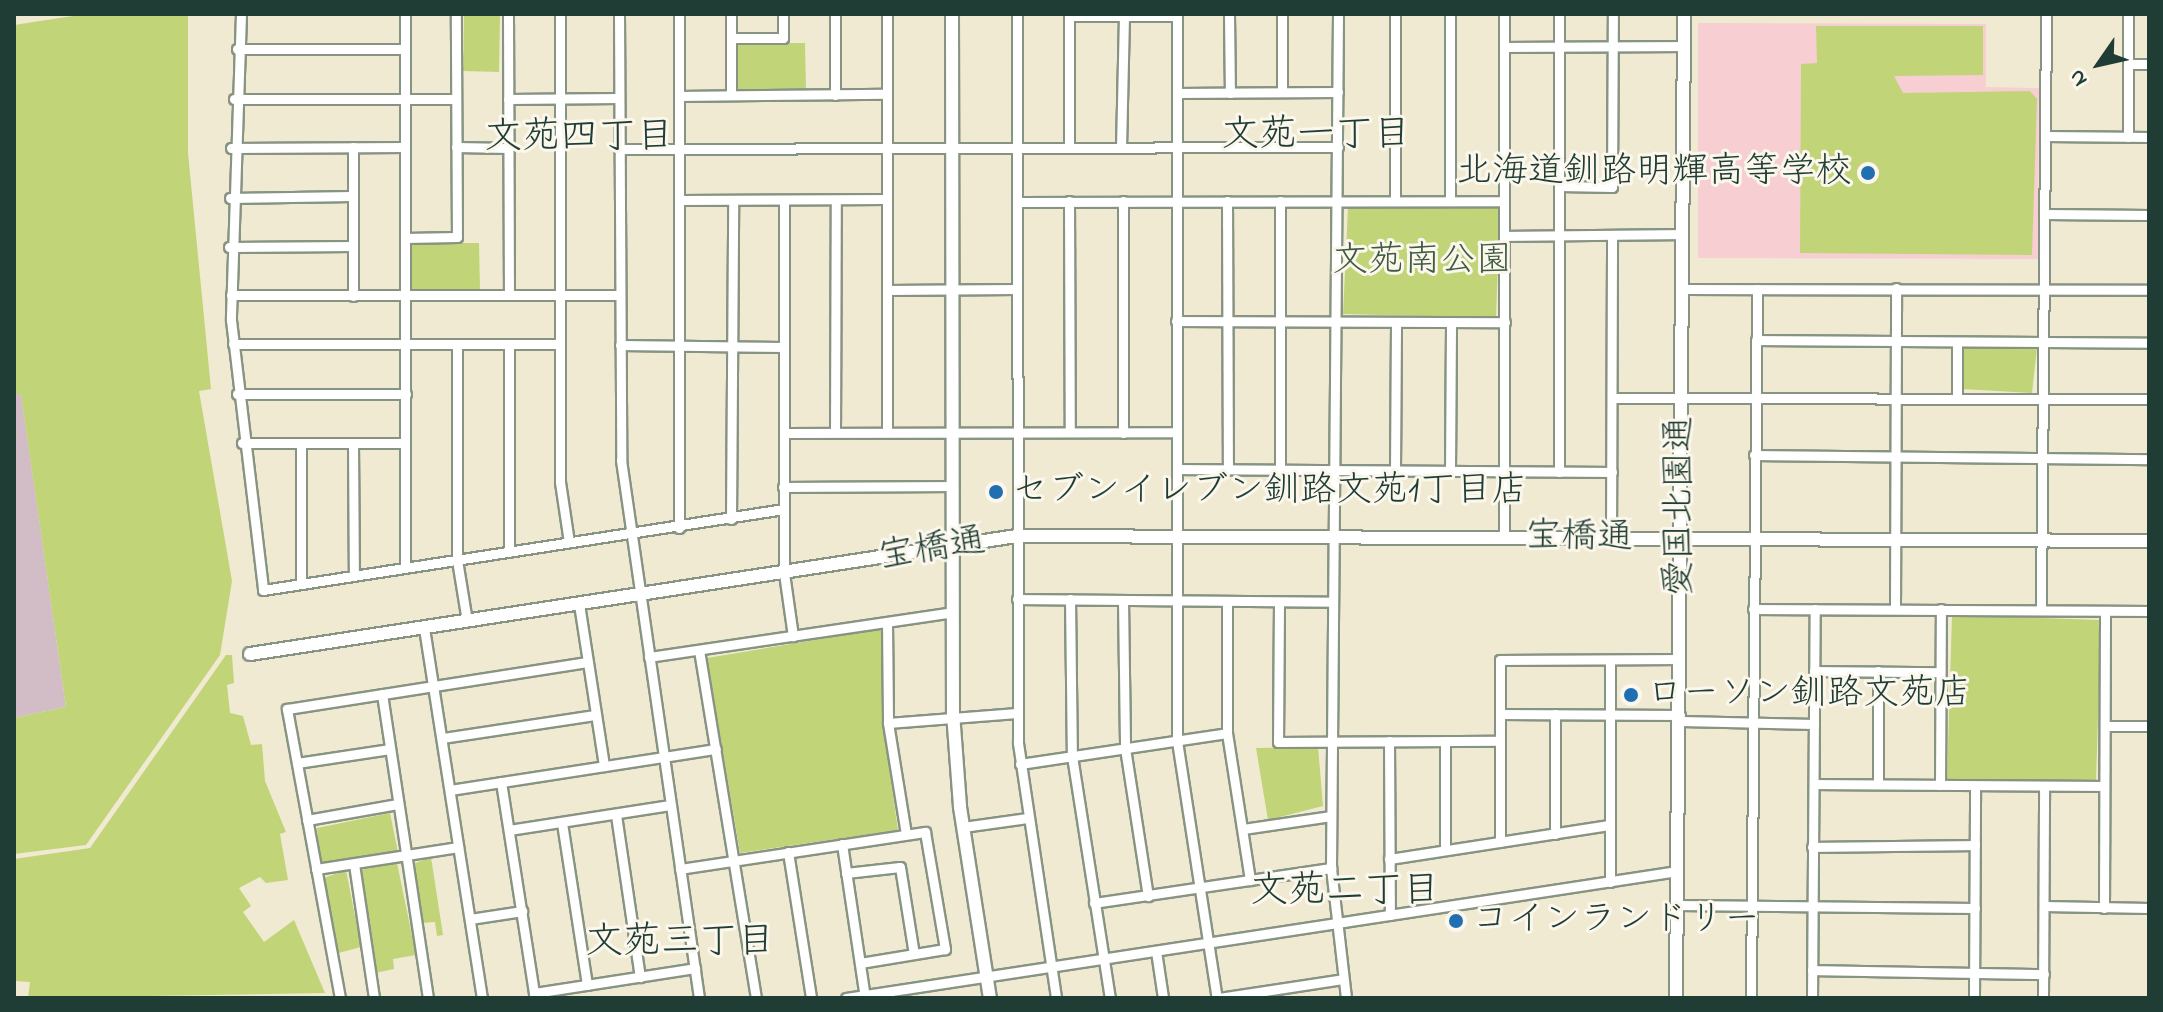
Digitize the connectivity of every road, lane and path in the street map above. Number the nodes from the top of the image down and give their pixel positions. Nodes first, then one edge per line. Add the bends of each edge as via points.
1 (241, 14) edge
2 (405, 14) edge
3 (456, 14) edge
4 (508, 14) edge
5 (560, 14) edge
6 (619, 14) edge
7 (679, 14) edge
8 (731, 14) edge
9 (783, 14) edge
10 (835, 14) edge
11 (887, 14) edge
12 (952, 14) edge
13 (1017, 14) edge
14 (1229, 14) edge
15 (1282, 14) edge
16 (1338, 14) edge
17 (1395, 14) edge
18 (1450, 14) edge
19 (1504, 14) edge
20 (1559, 14) edge
21 (1613, 14) edge
22 (1684, 14) edge
23 (2046, 14) edge
24 (2128, 14) edge
25 (1069, 15) edge
26 (1177, 15) edge
27 (1124, 16) junction
28 (731, 38) junction
29 (1559, 45) junction
30 (1612, 46) junction
31 (1685, 46) junction
32 (1504, 47) junction
33 (237, 49) junction
34 (405, 49) junction
35 (2128, 64) junction
36 (2149, 64) edge
37 (1282, 92) junction
38 (1338, 92) junction
39 (1177, 93) junction
40 (1230, 93) junction
41 (887, 94) junction
42 (731, 95) junction
43 (835, 95) junction
44 (679, 96) junction
45 (560, 98) junction
46 (619, 98) junction
47 (234, 99) junction
48 (405, 99) junction
49 (456, 99) junction
50 (508, 99) junction
51 (2046, 136) junction
52 (2128, 137) junction
53 (2149, 137) edge
54 (353, 147) junction
55 (405, 147) junction
56 (456, 147) junction
57 (1338, 147) junction
58 (231, 148) junction
59 (509, 148) junction
60 (888, 148) junction
61 (953, 148) junction
62 (1016, 148) junction
63 (1069, 148) junction
64 (1121, 148) junction
65 (1177, 148) junction
66 (620, 149) junction
67 (679, 149) junction
68 (1559, 186) junction
69 (352, 196) junction
70 (230, 198) junction
71 (887, 199) junction
72 (680, 200) junction
73 (733, 200) junction
74 (836, 200) junction
75 (784, 201) junction
76 (1069, 201) junction
77 (1123, 201) junction
78 (1176, 201) junction
79 (1227, 201) junction
80 (1280, 201) junction
81 (1337, 201) junction
82 (1395, 201) junction
83 (1450, 201) junction
84 (1504, 201) junction
85 (1017, 202) junction
86 (2046, 214) junction
87 (2149, 215) edge
88 (1683, 234) junction
89 (1504, 236) junction
90 (1558, 236) junction
91 (1612, 236) junction
92 (405, 238) junction
93 (353, 246) junction
94 (229, 247) junction
95 (1896, 288) junction
96 (2045, 288) junction
97 (953, 289) junction
98 (1016, 289) junction
99 (1683, 289) junction
100 (1757, 289) junction
101 (887, 290) junction
102 (2149, 290) edge
103 (231, 295) junction
104 (509, 295) junction
105 (620, 295) junction
106 (353, 296) junction
107 (405, 296) junction
108 (560, 296) junction
109 (1176, 321) junction
110 (1229, 321) junction
111 (1280, 321) junction
112 (1335, 322) junction
113 (1396, 322) junction
114 (1451, 322) junction
115 (1505, 322) junction
116 (1756, 340) junction
117 (1896, 341) junction
118 (2044, 342) junction
119 (1957, 343) junction
120 (2149, 343) edge
121 (233, 344) junction
122 (560, 344) junction
123 (405, 345) junction
124 (457, 345) junction
125 (509, 345) junction
126 (620, 345) junction
127 (680, 345) junction
128 (783, 347) junction
129 (732, 349) junction
130 (237, 394) junction
131 (406, 394) junction
132 (1681, 397) junction
133 (1755, 397) junction
134 (1613, 398) junction
135 (1894, 398) junction
136 (1957, 398) junction
137 (2044, 398) junction
138 (2149, 399) edge
139 (835, 432) junction
140 (887, 432) junction
141 (953, 432) junction
142 (1018, 432) junction
143 (1070, 432) junction
144 (1177, 432) junction
145 (784, 433) junction
146 (1123, 433) junction
147 (242, 443) junction
148 (405, 443) junction
149 (301, 444) junction
150 (353, 444) junction
151 (1754, 455) junction
152 (1895, 456) junction
153 (2043, 459) junction
154 (2149, 459) edge
155 (1177, 469) junction
156 (1228, 469) junction
157 (1280, 469) junction
158 (1332, 469) junction
159 (1395, 470) junction
160 (1450, 470) junction
161 (1504, 471) junction
162 (1559, 472) junction
163 (1612, 472) junction
164 (953, 486) junction
165 (783, 487) junction
166 (784, 509) junction
167 (731, 519) junction
168 (679, 528) junction
169 (627, 533) junction
170 (1177, 534) junction
171 (1017, 536) junction
172 (1331, 536) junction
173 (1504, 537) junction
174 (1611, 539) junction
175 (1682, 540) junction
176 (1754, 540) junction
177 (1895, 541) junction
178 (2043, 541) junction
179 (2149, 541) edge
180 (569, 542) junction
181 (953, 546) junction
182 (509, 552) junction
183 (457, 560) junction
184 (405, 568) junction
185 (784, 573) junction
186 (354, 576) junction
187 (301, 583) junction
188 (638, 594) junction
189 (1017, 599) junction
190 (1070, 599) junction
191 (1123, 600) junction
192 (1177, 600) junction
193 (1227, 601) junction
194 (1279, 602) junction
195 (1331, 602) junction
196 (579, 604) junction
197 (1895, 608) junction
198 (1753, 609) junction
199 (1815, 609) junction
200 (1941, 609) junction
201 (2041, 610) junction
202 (2105, 611) junction
203 (2149, 611) edge
204 (953, 612) junction
205 (467, 621) junction
206 (887, 623) junction
207 (424, 628) junction
208 (793, 636) junction
209 (699, 650) junction
210 (250, 654) dead end
211 (649, 657) junction
212 (1680, 659) junction
213 (1610, 660) junction
214 (587, 662) junction
215 (1814, 671) junction
216 (1878, 671) junction
217 (1939, 672) junction
218 (434, 686) junction
219 (382, 694) junction
220 (953, 713) junction
221 (1017, 713) junction
222 (1500, 714) junction
223 (1555, 714) junction
224 (1609, 714) junction
225 (595, 715) junction
226 (1680, 718) junction
227 (888, 723) junction
228 (1751, 723) junction
229 (1814, 724) junction
230 (2105, 726) junction
231 (2149, 726) edge
232 (1227, 733) junction
233 (443, 738) junction
234 (1177, 741) junction
235 (1389, 741) junction
236 (1445, 741) junction
237 (1499, 741) junction
238 (1331, 742) junction
239 (1125, 748) junction
240 (390, 749) junction
241 (716, 749) junction
242 (664, 756) junction
243 (1072, 756) junction
244 (297, 763) junction
245 (1020, 764) junction
246 (604, 766) junction
247 (501, 782) junction
248 (1814, 784) junction
249 (1878, 784) junction
250 (1940, 785) junction
251 (1975, 786) junction
252 (2104, 786) junction
253 (2044, 787) junction
254 (450, 790) junction
255 (398, 804) junction
256 (670, 805) junction
257 (616, 815) junction
258 (1331, 816) junction
259 (1027, 818) junction
260 (307, 820) junction
261 (562, 823) junction
262 (1609, 825) junction
263 (963, 827) junction
264 (1243, 829) junction
265 (509, 830) junction
266 (906, 834) junction
267 (1555, 834) junction
268 (1500, 842) junction
269 (842, 844) junction
270 (1975, 845) junction
271 (458, 847) junction
272 (1812, 847) junction
273 (1445, 850) junction
274 (788, 852) junction
275 (406, 856) junction
276 (1389, 859) junction
277 (736, 860) junction
278 (354, 864) junction
279 (1331, 868) junction
280 (316, 869) junction
281 (680, 869) junction
282 (1677, 871) junction
283 (846, 873) junction
284 (1250, 880) junction
285 (1610, 882) junction
286 (1199, 887) junction
287 (1148, 896) junction
288 (1094, 903) junction
289 (1677, 905) junction
290 (1751, 905) junction
291 (1812, 905) junction
292 (2044, 906) junction
293 (1975, 908) junction
294 (2104, 908) junction
295 (2149, 908) edge
296 (522, 911) junction
297 (1390, 915) junction
298 (470, 919) junction
299 (1335, 924) junction
300 (1209, 943) junction
301 (1156, 951) junction
302 (914, 954) junction
303 (1104, 959) junction
304 (860, 963) junction
305 (1051, 967) junction
306 (695, 968) junction
307 (1812, 970) junction
308 (1974, 971) junction
309 (2044, 974) junction
310 (640, 977) junction
311 (987, 977) junction
312 (1343, 979) junction
313 (587, 985) junction
314 (535, 996) edge
315 (865, 996) edge
316 (340, 998) edge
317 (374, 998) edge
318 (428, 998) edge
319 (482, 998) edge
320 (699, 998) edge
321 (756, 998) edge
322 (811, 998) edge
323 (846, 998) edge
324 (990, 998) edge
325 (1056, 998) edge
326 (1110, 998) edge
327 (1163, 998) edge
328 (1218, 998) edge
329 (1346, 998) edge
330 (1676, 998) edge
331 (1751, 998) edge
332 (1812, 998) edge
333 (1974, 998) edge
334 (2043, 998) edge

1 - 33 street
2 - 34 street
3 - 49 street
4 - 50 street
5 - 45 street
6 - 46 street
7 - 44 street
8 - 28 street
9 - 28 street via 783,38
10 - 43 street
11 - 41 street
12 - 61 street
13 - 62 street
14 - 40 street
15 - 37 street
16 - 38 street
17 - 82 street
18 - 83 street
19 - 32 street
20 - 29 street
21 - 30 street
22 - 31 street, 愛国北園通
23 - 51 street
24 - 35 street
25 - 27 street
25 - 63 street
26 - 27 street
26 - 39 street
27 - 64 street
28 - 42 street
29 - 30 street
29 - 32 street
29 - 68 street
30 - 31 street
30 - 68 street via 1612,187
31 - 88 street, 愛国北園通
32 - 84 street
33 - 34 street
33 - 47 street
34 - 48 street
35 - 36 street
35 - 52 street
37 - 38 street
37 - 40 street
38 - 57 street
39 - 40 street
39 - 65 street
41 - 43 street
41 - 60 street
42 - 43 street
42 - 44 street
44 - 67 street
45 - 46 street
45 - 50 street
45 - 108 street
46 - 66 street
47 - 48 street
47 - 58 street
48 - 49 street
48 - 55 street
49 - 56 street
50 - 59 street
51 - 52 street
51 - 86 street
52 - 53 street
54 - 55 street
54 - 58 street
54 - 69 street
55 - 92 street
56 - 59 street
56 - 92 street via 457,237
57 - 65 street
57 - 81 street
58 - 70 street
59 - 104 street
60 - 61 street
60 - 67 street
60 - 71 street
61 - 62 street
61 - 97 street
62 - 63 street
62 - 85 street
63 - 64 street
64 - 65 street
65 - 78 street
66 - 67 street
66 - 105 street
67 - 72 street
68 - 90 street
69 - 70 street
69 - 93 street
70 - 94 street
71 - 74 street
71 - 101 street
72 - 73 street
72 - 127 street
73 - 75 street
73 - 129 street
74 - 75 street
74 - 139 street
75 - 128 street
76 - 77 street
76 - 85 street
76 - 143 street
77 - 78 street
77 - 146 street
78 - 79 street
78 - 109 street
79 - 80 street
79 - 110 street
80 - 81 street
80 - 111 street
81 - 82 street
81 - 112 street
82 - 83 street
83 - 84 street
84 - 89 street
85 - 98 street
86 - 87 street
86 - 96 street
88 - 91 street
88 - 99 street, 愛国北園通
89 - 90 street
89 - 115 street
90 - 91 street
90 - 162 street
91 - 134 street
92 - 107 street
93 - 94 street
93 - 106 street
94 - 103 street
95 - 96 street
95 - 100 street
95 - 117 street
96 - 102 street
96 - 118 street
97 - 98 street
97 - 101 street
97 - 141 street
98 - 142 street
99 - 100 street
99 - 132 street, 愛国北園通
100 - 116 street
101 - 140 street
103 - 106 street
103 - 121 street
104 - 107 street
104 - 108 street
105 - 108 street
105 - 126 street
106 - 107 street
107 - 123 street
108 - 122 street
109 - 110 street
109 - 144 street
110 - 111 street
110 - 156 street
111 - 112 street
111 - 157 street
112 - 113 street
112 - 158 street
113 - 114 street
113 - 159 street
114 - 115 street
114 - 160 street
115 - 161 street
116 - 117 street
116 - 133 street
117 - 119 street
117 - 135 street
118 - 119 street
118 - 120 street
118 - 137 street
119 - 136 street
121 - 123 street
121 - 130 street
122 - 125 street
122 - 180 street via 560,482
123 - 124 street
123 - 131 street
124 - 125 street
124 - 183 street
125 - 182 street
126 - 127 street
126 - 169 street
127 - 129 street
127 - 168 street
128 - 129 street
128 - 145 street
129 - 167 street
130 - 131 street
130 - 147 street
131 - 148 street
132 - 133 street
132 - 134 street
132 - 175 street, 愛国北園通
133 - 135 street
133 - 151 street
134 - 163 street
135 - 136 street
135 - 152 street
136 - 137 street
137 - 138 street
137 - 153 street
139 - 140 street
139 - 145 street
140 - 141 street
141 - 142 street
141 - 164 street
142 - 143 street
142 - 171 street
143 - 146 street
144 - 146 street
144 - 155 street
145 - 165 street
147 - 149 street
147 - 187 street via 263,590
148 - 150 street
148 - 184 street
149 - 150 street
149 - 187 street
150 - 186 street
151 - 152 street
151 - 176 street
152 - 153 street
152 - 177 street
153 - 154 street
153 - 178 street
155 - 156 street
155 - 170 street
156 - 157 street
157 - 158 street
158 - 159 street
158 - 172 street
159 - 160 street
160 - 161 street
161 - 162 street
161 - 173 street
162 - 163 street
163 - 174 street
164 - 165 street
164 - 181 street
165 - 166 street
166 - 167 street
166 - 185 street
167 - 168 street
168 - 169 street
169 - 180 street
169 - 188 street
170 - 171 street, 宝橋通
170 - 172 street, 宝橋通
170 - 192 street
171 - 181 street, 宝橋通
171 - 189 street
172 - 173 street, 宝橋通
172 - 195 street
173 - 174 street, 宝橋通
174 - 175 street, 宝橋通
175 - 176 street, 宝橋通
175 - 212 street, 愛国北園通
176 - 177 street, 宝橋通
176 - 198 street
177 - 178 street, 宝橋通
177 - 197 street
178 - 179 street, 宝橋通
178 - 201 street
180 - 182 street
181 - 185 street, 宝橋通
181 - 204 street
182 - 183 street
183 - 184 street
183 - 205 street
184 - 186 street
185 - 188 street, 宝橋通
185 - 208 street
186 - 187 street
188 - 196 street, 宝橋通
188 - 211 street
189 - 190 street
189 - 221 street
190 - 191 street
190 - 243 street
191 - 192 street
191 - 239 street
192 - 193 street
192 - 234 street
193 - 194 street
193 - 232 street
194 - 195 street
194 - 238 street via 1278,742
195 - 238 street
196 - 205 street, 宝橋通
196 - 214 street
197 - 199 street
197 - 200 street
198 - 199 street
198 - 228 street
199 - 215 street
200 - 201 street
200 - 217 street
201 - 202 street
202 - 203 street
202 - 230 street
204 - 206 street
204 - 220 street
205 - 207 street, 宝橋通
206 - 208 street
206 - 227 street
207 - 210 street, 宝橋通
207 - 218 street
208 - 209 street
209 - 211 street
209 - 241 street
211 - 242 street
212 - 213 street
212 - 226 street, 愛国北園通
213 - 222 street via 1500,660
213 - 224 street
214 - 218 street
214 - 225 street
215 - 216 street
215 - 229 street
216 - 217 street
216 - 249 street
217 - 250 street
218 - 219 street
218 - 233 street
219 - 240 street
219 - 244 street via 287,709
220 - 221 street
220 - 227 street
220 - 263 street
221 - 245 street
222 - 223 street
222 - 237 street
223 - 224 street
223 - 267 street
224 - 226 street
224 - 262 street
225 - 233 street
225 - 246 street
226 - 228 street
226 - 282 street, 愛国北園通
227 - 266 street
228 - 229 street
228 - 290 street
229 - 248 street
230 - 231 street
230 - 252 street
232 - 234 street
232 - 264 street
233 - 254 street
234 - 239 street
234 - 286 street
235 - 236 street
235 - 238 street
235 - 276 street
236 - 237 street
236 - 273 street
237 - 268 street
238 - 258 street
239 - 243 street
239 - 287 street
240 - 244 street
240 - 255 street
241 - 242 street
241 - 277 street
242 - 246 street
242 - 256 street
243 - 245 street
243 - 288 street
244 - 260 street
245 - 259 street
246 - 247 street
247 - 254 street
247 - 265 street
248 - 249 street
248 - 272 street
249 - 250 street
250 - 251 street
251 - 253 street
251 - 270 street
252 - 253 street
252 - 294 street
253 - 292 street
254 - 271 street
255 - 260 street
255 - 275 street
256 - 257 street
256 - 281 street
257 - 261 street
257 - 310 street
258 - 264 street
258 - 279 street
259 - 263 street
259 - 305 street
260 - 280 street
261 - 265 street
261 - 313 street
262 - 267 street
262 - 285 street
263 - 311 street
264 - 284 street
265 - 296 street
266 - 269 street
266 - 302 street via 925,832 945,949
267 - 268 street
268 - 273 street
269 - 274 street
269 - 283 street
270 - 272 street
270 - 293 street
271 - 275 street
271 - 298 street
272 - 291 street
273 - 276 street
274 - 277 street
274 - 322 street
275 - 278 street
275 - 318 street
276 - 297 street
277 - 281 street
277 - 321 street
278 - 280 street
278 - 317 street
279 - 284 street
279 - 299 street
280 - 316 street
281 - 306 street
282 - 285 street
282 - 289 street, 愛国北園通
283 - 302 street via 900,867
283 - 304 street
284 - 286 street
285 - 297 street
286 - 287 street
286 - 300 street
287 - 288 street
288 - 303 street
289 - 290 street
289 - 330 street, 愛国北園通
290 - 291 street
290 - 331 street
291 - 293 street
291 - 307 street
292 - 294 street
292 - 309 street
293 - 308 street
294 - 295 street
296 - 298 street
296 - 314 street
297 - 299 street
298 - 319 street
299 - 300 street
299 - 312 street
300 - 301 street
300 - 328 street
301 - 303 street
301 - 327 street
302 - 304 street
303 - 305 street
303 - 326 street
304 - 315 street
305 - 311 street
305 - 325 street
306 - 310 street
306 - 320 street
307 - 308 street
307 - 332 street
308 - 309 street
308 - 333 street
309 - 334 street
310 - 313 street
311 - 315 street
311 - 324 street
312 - 328 street
312 - 329 street
313 - 314 street
315 - 323 street

